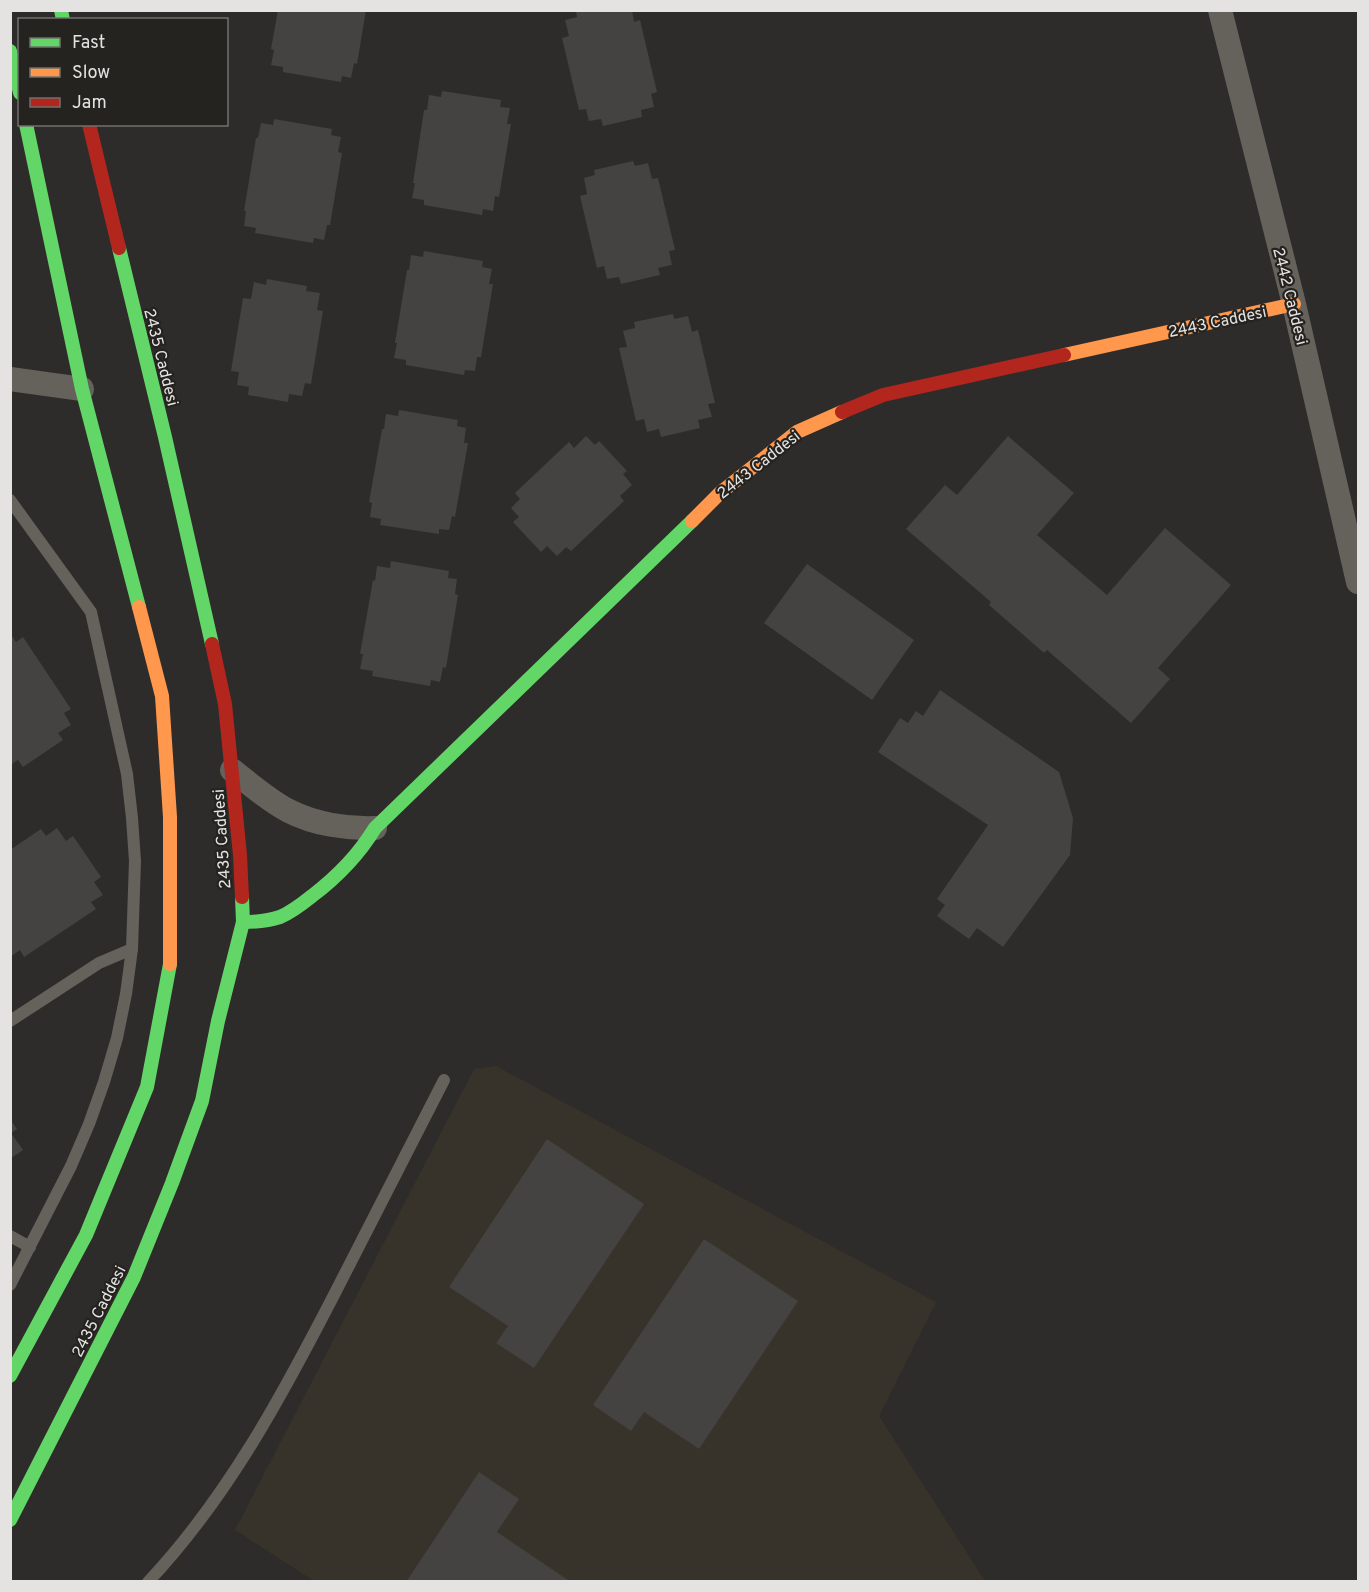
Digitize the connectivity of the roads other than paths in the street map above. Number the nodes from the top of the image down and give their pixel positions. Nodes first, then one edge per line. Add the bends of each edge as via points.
1 (1220, 10) edge
2 (10, 51) edge
3 (18, 85) edge
4 (26, 126) edge
5 (89, 126) edge
6 (1294, 304) junction
7 (10, 379) edge
8 (82, 389) junction
9 (10, 501) edge
10 (1359, 582) edge
11 (232, 770) junction
12 (375, 828) junction
13 (243, 922) junction
14 (132, 949) junction
15 (10, 1021) edge
16 (444, 1080) dead end
17 (10, 1236) edge
18 (30, 1247) junction
19 (10, 1285) edge
20 (10, 1376) edge
21 (10, 1520) edge
22 (148, 1581) edge

1 - 6 street, 2442 Caddesi
2 - 3 street
4 - 8 street
5 - 11 street, 2435 Caddesi via 225,704
6 - 10 street, 2442 Caddesi
6 - 12 street, 2443 Caddesi via 883,395 797,432 720,493
7 - 8 street
8 - 20 street via 162,696 170,817 170,963 147,1087 86,1235
9 - 14 lane via 91,612 127,774 135,861
11 - 12 street via 289,811 332,824
11 - 13 street, 2435 Caddesi
12 - 13 street, 2443 Caddesi via 352,862 294,909 275,918
13 - 21 street, 2435 Caddesi via 202,1101 172,1183 134,1277
14 - 15 lane via 99,963
14 - 18 lane via 117,1038 104,1082 71,1166
16 - 22 lane via 312,1338 248,1452 188,1536
17 - 18 lane
18 - 19 lane

